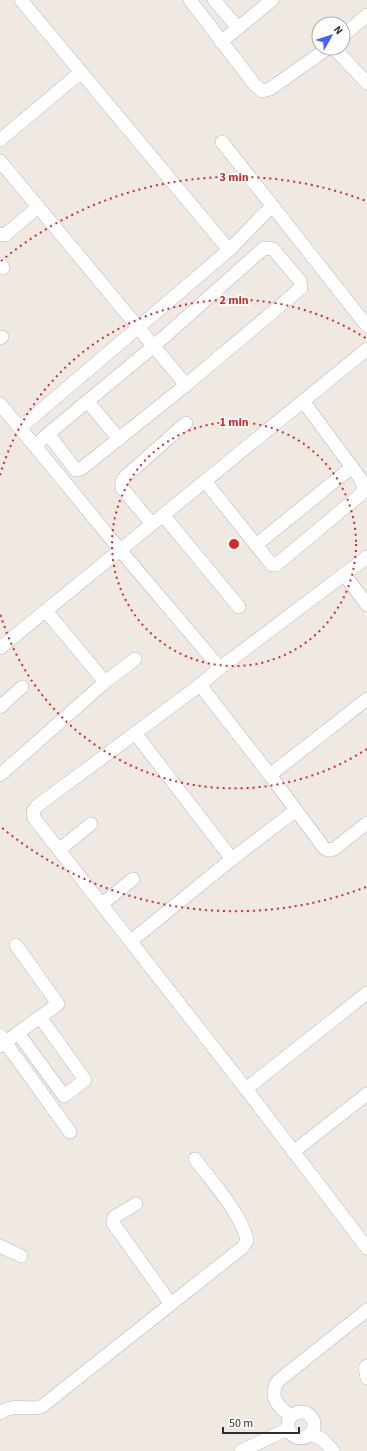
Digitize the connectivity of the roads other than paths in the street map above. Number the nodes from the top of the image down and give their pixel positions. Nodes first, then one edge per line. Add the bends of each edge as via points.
1 (21, 0) edge
2 (190, 0) edge
3 (214, 0) edge
4 (272, 0) edge
5 (367, 15) edge
6 (238, 28) junction
7 (351, 29) edge
8 (221, 42) junction
9 (317, 56) edge
10 (342, 56) edge
11 (81, 72) junction
12 (367, 83) edge
13 (0, 140) edge
14 (222, 142) dead end
15 (0, 162) edge
16 (272, 206) junction
17 (38, 207) junction
18 (0, 234) edge
19 (229, 250) junction
20 (367, 326) edge
21 (138, 328) junction
22 (154, 346) junction
23 (367, 349) edge
24 (186, 385) junction
25 (303, 401) junction
26 (88, 402) junction
27 (0, 404) edge
28 (186, 423) dead end
29 (20, 428) junction
30 (48, 434) junction
31 (119, 439) junction
32 (35, 446) junction
33 (352, 467) junction
34 (205, 481) junction
35 (163, 515) junction
36 (152, 524) junction
37 (256, 544) junction
38 (120, 550) junction
39 (367, 557) edge
40 (344, 574) junction
41 (367, 605) edge
42 (239, 607) dead end
43 (46, 611) junction
44 (0, 648) edge
45 (135, 659) dead end
46 (220, 668) junction
47 (105, 682) junction
48 (200, 685) junction
49 (22, 687) dead end
50 (367, 699) edge
51 (0, 706) edge
52 (135, 733) junction
53 (0, 775) edge
54 (270, 775) junction
55 (296, 810) junction
56 (367, 823) edge
57 (91, 824) dead end
58 (59, 850) junction
59 (232, 859) junction
60 (133, 879) dead end
61 (102, 904) junction
62 (131, 940) junction
63 (16, 945) dead end
64 (367, 992) edge
65 (40, 1017) junction
66 (18, 1033) junction
67 (2, 1041) edge
68 (246, 1089) junction
69 (367, 1094) edge
70 (70, 1132) dead end
71 (293, 1152) junction
72 (195, 1159) dead end
73 (136, 1204) dead end
74 (0, 1246) edge
75 (367, 1248) edge
76 (21, 1256) dead end
77 (171, 1304) junction
78 (367, 1310) edge
79 (367, 1366) edge
80 (367, 1378) edge
81 (0, 1413) edge
82 (290, 1416) junction
83 (288, 1429) junction
84 (311, 1434) junction
85 (245, 1449) edge
86 (333, 1451) edge

1 - 11 street
2 - 8 street
3 - 6 street
4 - 6 street
5 - 7 street
6 - 8 street
8 - 9 street via 262,91 270,89
10 - 12 street
11 - 13 street
11 - 19 street
14 - 16 street
15 - 17 street
16 - 19 street
16 - 20 street
17 - 18 street via 4,235
17 - 21 street
19 - 21 street
21 - 22 street
21 - 29 street
22 - 24 street
22 - 24 street via 264,248 273,249 300,281 301,288
22 - 26 street
23 - 25 street
24 - 31 street
25 - 33 street
25 - 34 street
26 - 30 street
26 - 31 street
27 - 29 street
28 - 36 street via 122,481 122,488
29 - 32 street
30 - 31 street via 76,470 81,469
30 - 32 street
32 - 38 street
33 - 37 street
33 - 37 street via 364,488 361,494 276,565 272,565
34 - 35 street
34 - 37 street
35 - 36 street
35 - 42 street
36 - 38 street
38 - 43 street
38 - 46 street
39 - 40 street
40 - 41 street
40 - 46 street
43 - 44 street
43 - 47 street
45 - 47 street
46 - 48 street
47 - 53 street
48 - 52 street
48 - 54 street
49 - 51 street
50 - 54 street
52 - 58 street via 34,808 34,818
52 - 59 street
54 - 55 street
55 - 56 street via 328,850 334,849
55 - 59 street
57 - 58 street
58 - 61 street
59 - 62 street
60 - 61 street
61 - 62 street
62 - 68 street
63 - 65 street via 58,1004
64 - 68 street
65 - 66 street
65 - 66 street via 85,1080 64,1096
66 - 67 street
67 - 70 street
68 - 71 street
69 - 71 street
71 - 75 street
72 - 77 street via 238,1218 247,1240 243,1247
73 - 77 street via 114,1217 113,1223
74 - 76 street
77 - 81 street via 41,1408 16,1406
78 - 82 street via 278,1381 274,1387 275,1400
79 - 80 street
82 - 83 street
82 - 84 street via 302,1412 309,1415 314,1422
83 - 84 street via 298,1438
83 - 85 street
84 - 86 street via 322,1439

